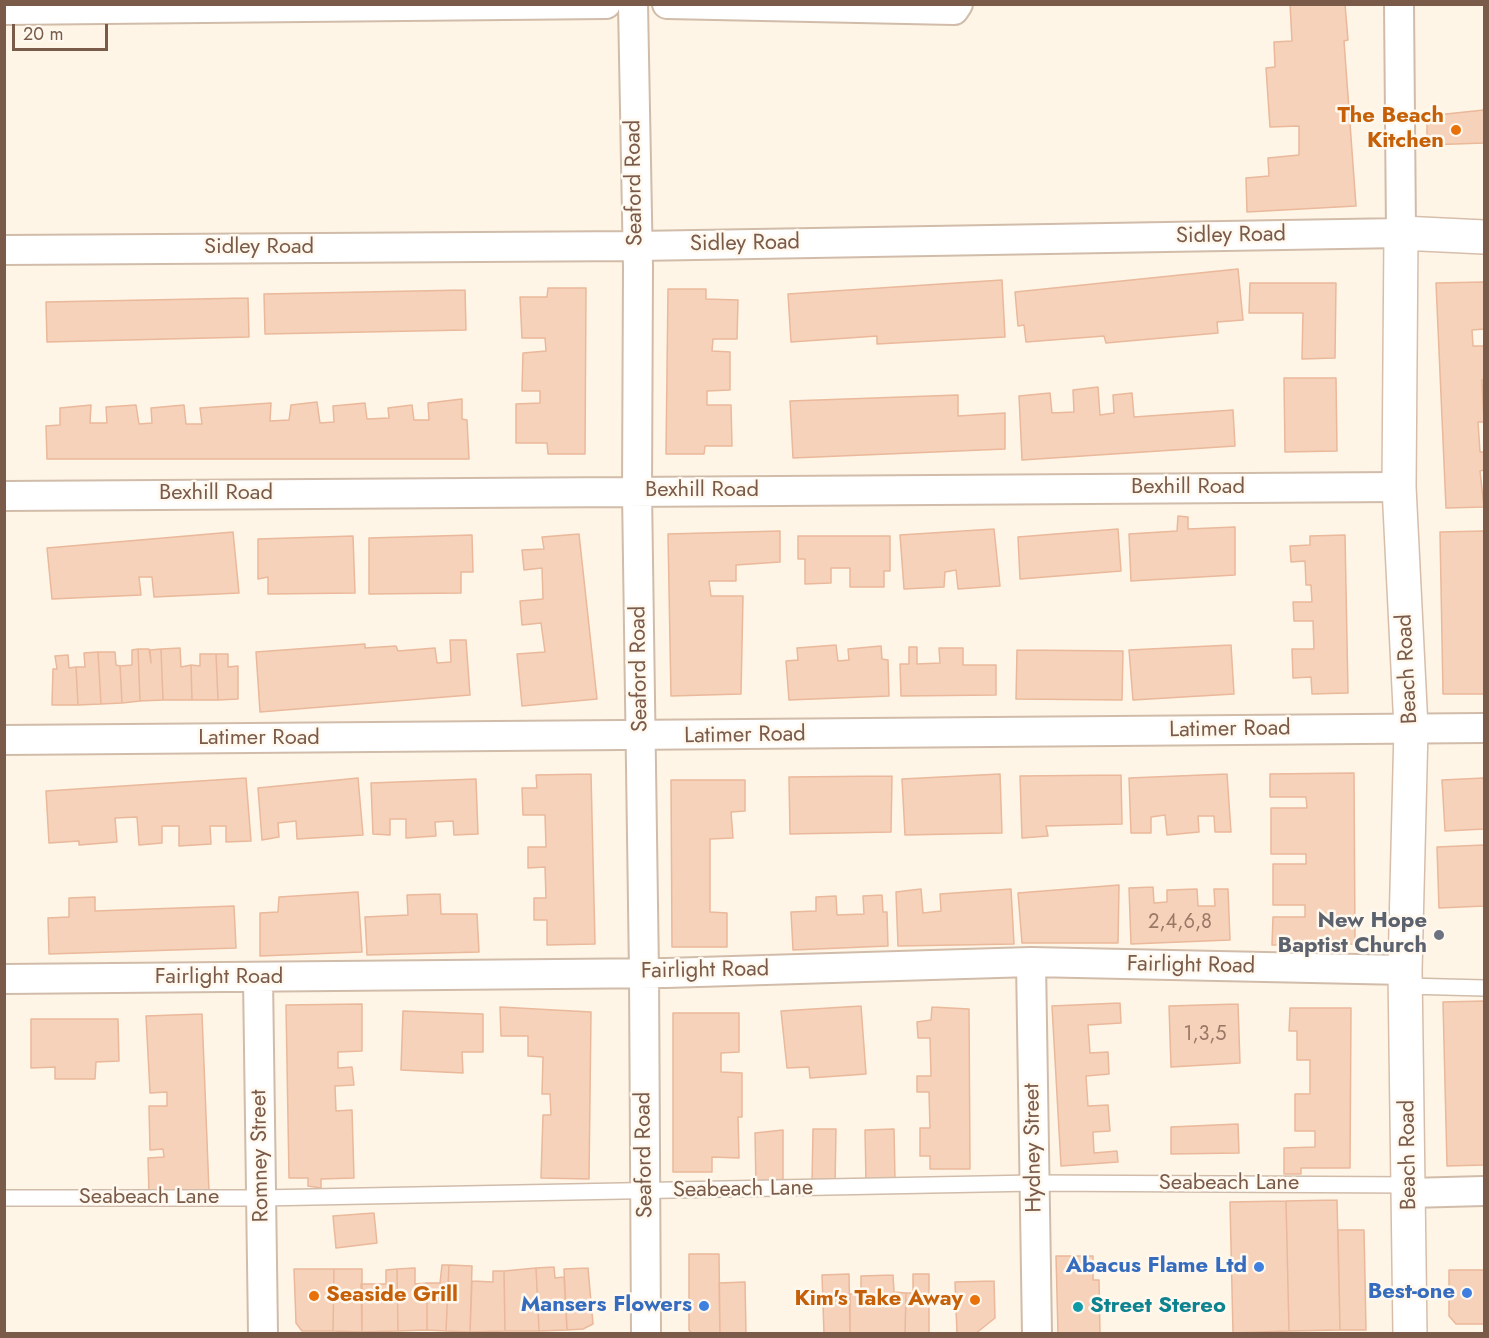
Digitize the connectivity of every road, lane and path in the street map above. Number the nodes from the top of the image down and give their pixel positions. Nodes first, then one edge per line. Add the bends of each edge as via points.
1 (606, 4) edge
2 (633, 4) edge
3 (668, 4) edge
4 (958, 4) edge
5 (1399, 4) edge
6 (511, 6) edge
7 (842, 6) edge
8 (207, 7) edge
9 (4, 10) edge
10 (1401, 233) junction
11 (1485, 237) edge
12 (637, 246) junction
13 (4, 250) edge
14 (1399, 487) junction
15 (637, 492) junction
16 (4, 496) edge
17 (1411, 728) junction
18 (1485, 728) edge
19 (640, 737) junction
20 (4, 741) edge
21 (1032, 962) junction
22 (644, 973) junction
23 (258, 978) junction
24 (1406, 978) junction
25 (4, 979) edge
26 (1485, 988) edge
27 (1034, 1184) junction
28 (1410, 1189) junction
29 (1485, 1191) edge
30 (646, 1192) junction
31 (4, 1198) edge
32 (261, 1198) junction
33 (263, 1334) edge
34 (646, 1334) edge
35 (1037, 1334) edge
36 (1410, 1334) edge

1 - 6 street
2 - 12 street, Seaford Road
3 - 7 street
4 - 7 street via 954,10
5 - 10 street, Beach Road
6 - 8 street
8 - 9 street
10 - 11 main road, Sidley Road
10 - 12 street, Sidley Road
10 - 14 main road, Beach Road
12 - 13 street, Sidley Road
12 - 15 street, Seaford Road
14 - 15 street, Bexhill Road
14 - 17 main road, Beach Road
15 - 16 street, Bexhill Road
15 - 19 street, Seaford Road
17 - 18 street, Latimer Road
17 - 19 street, Latimer Road
17 - 24 main road, Beach Road
19 - 20 street, Latimer Road
19 - 22 street, Seaford Road
21 - 22 street, Fairlight Road
21 - 24 street, Fairlight Road
21 - 27 street, Hydney Street
22 - 23 street, Fairlight Road
22 - 30 street, Seaford Road
23 - 25 street, Fairlight Road
23 - 32 street, Romney Street
24 - 26 lane
24 - 28 main road, Beach Road
27 - 28 lane, Seabeach Lane
27 - 30 lane, Seabeach Lane
27 - 35 street, Hydney Street
28 - 29 street
28 - 36 main road, Beach Road
30 - 32 lane, Seabeach Lane
30 - 34 street, Seaford Road
31 - 32 lane, Seabeach Lane
32 - 33 street, Romney Street

